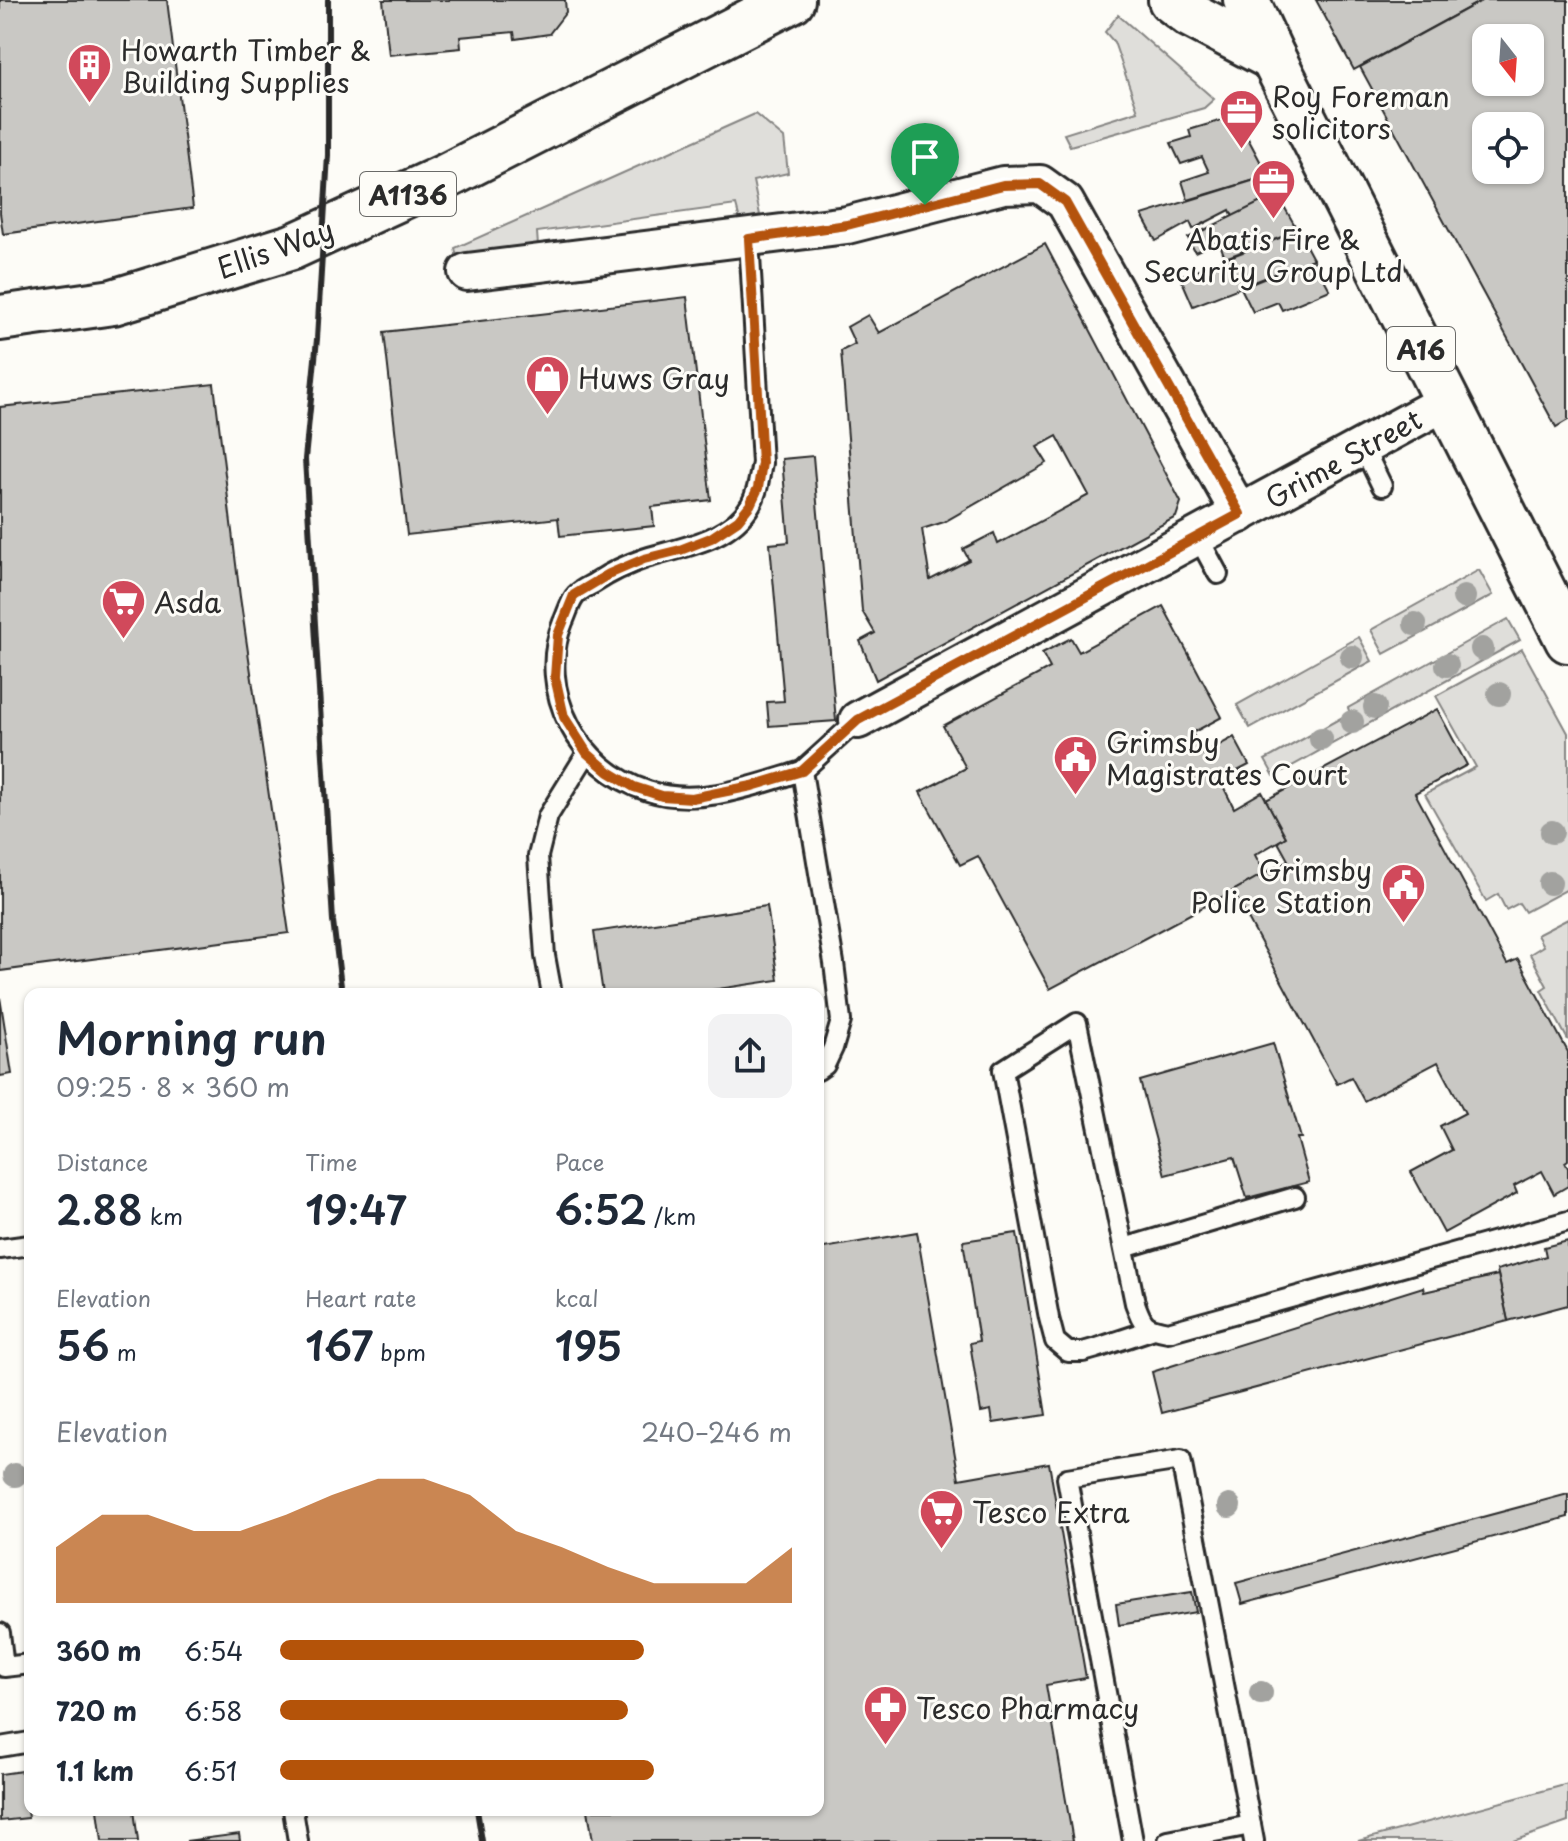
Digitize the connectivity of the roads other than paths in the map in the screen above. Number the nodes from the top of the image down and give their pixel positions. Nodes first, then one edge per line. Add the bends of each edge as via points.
1 (1171, 0) edge
2 (1246, 0) edge
3 (769, 6) edge
4 (1273, 58) junction
5 (749, 239) junction
6 (467, 272) dead end
7 (0, 318) edge
8 (1447, 401) junction
9 (1363, 447) junction
10 (1382, 486) dead end
11 (1240, 514) junction
12 (1198, 537) junction
13 (1218, 574) dead end
14 (1568, 640) edge
15 (858, 720) joint
16 (587, 753) junction
17 (802, 771) junction
18 (551, 988) edge
19 (824, 1066) edge
20 (1295, 1197) dead end
21 (1568, 1221) edge
22 (24, 1246) edge
23 (1124, 1248) junction
24 (0, 1249) edge
25 (1154, 1329) junction
26 (0, 1633) edge
27 (24, 1665) edge
28 (24, 1743) edge
29 (0, 1747) edge
30 (294, 1816) edge
31 (1252, 1833) edge
32 (298, 1841) edge
33 (1133, 1841) edge
34 (1168, 1841) edge

1 - 4 main road
2 - 4 main road, A16
3 - 7 main road, Ellis Way / A1136 via 445,177 292,247 113,302
4 - 8 main road, A16
5 - 6 street
5 - 11 street via 847,225 1003,185 1040,184 1065,202
5 - 16 lane via 762,463 758,488 738,520 711,538 633,564 574,595 558,635 555,677 564,717
8 - 9 street, Grime Street
8 - 14 main road, A16
9 - 10 lane
9 - 11 street, Grime Street
11 - 12 street, Grime Street
12 - 13 lane
12 - 15 street, Grime Street
15 - 17 lane
16 - 17 lane via 634,787 662,796 721,793
16 - 18 lane via 548,816 538,856
17 - 19 lane via 841,1021
20 - 23 lane
21 - 25 lane via 1168,1332
22 - 24 lane
23 - 25 lane via 1135,1303 1143,1322
23 - 25 lane via 1077,1023 1003,1070 1055,1341 1068,1352 1083,1352
26 - 27 lane via 4,1667
28 - 29 lane
30 - 32 lane
31 - 33 lane via 1181,1460 1067,1478
31 - 34 lane

